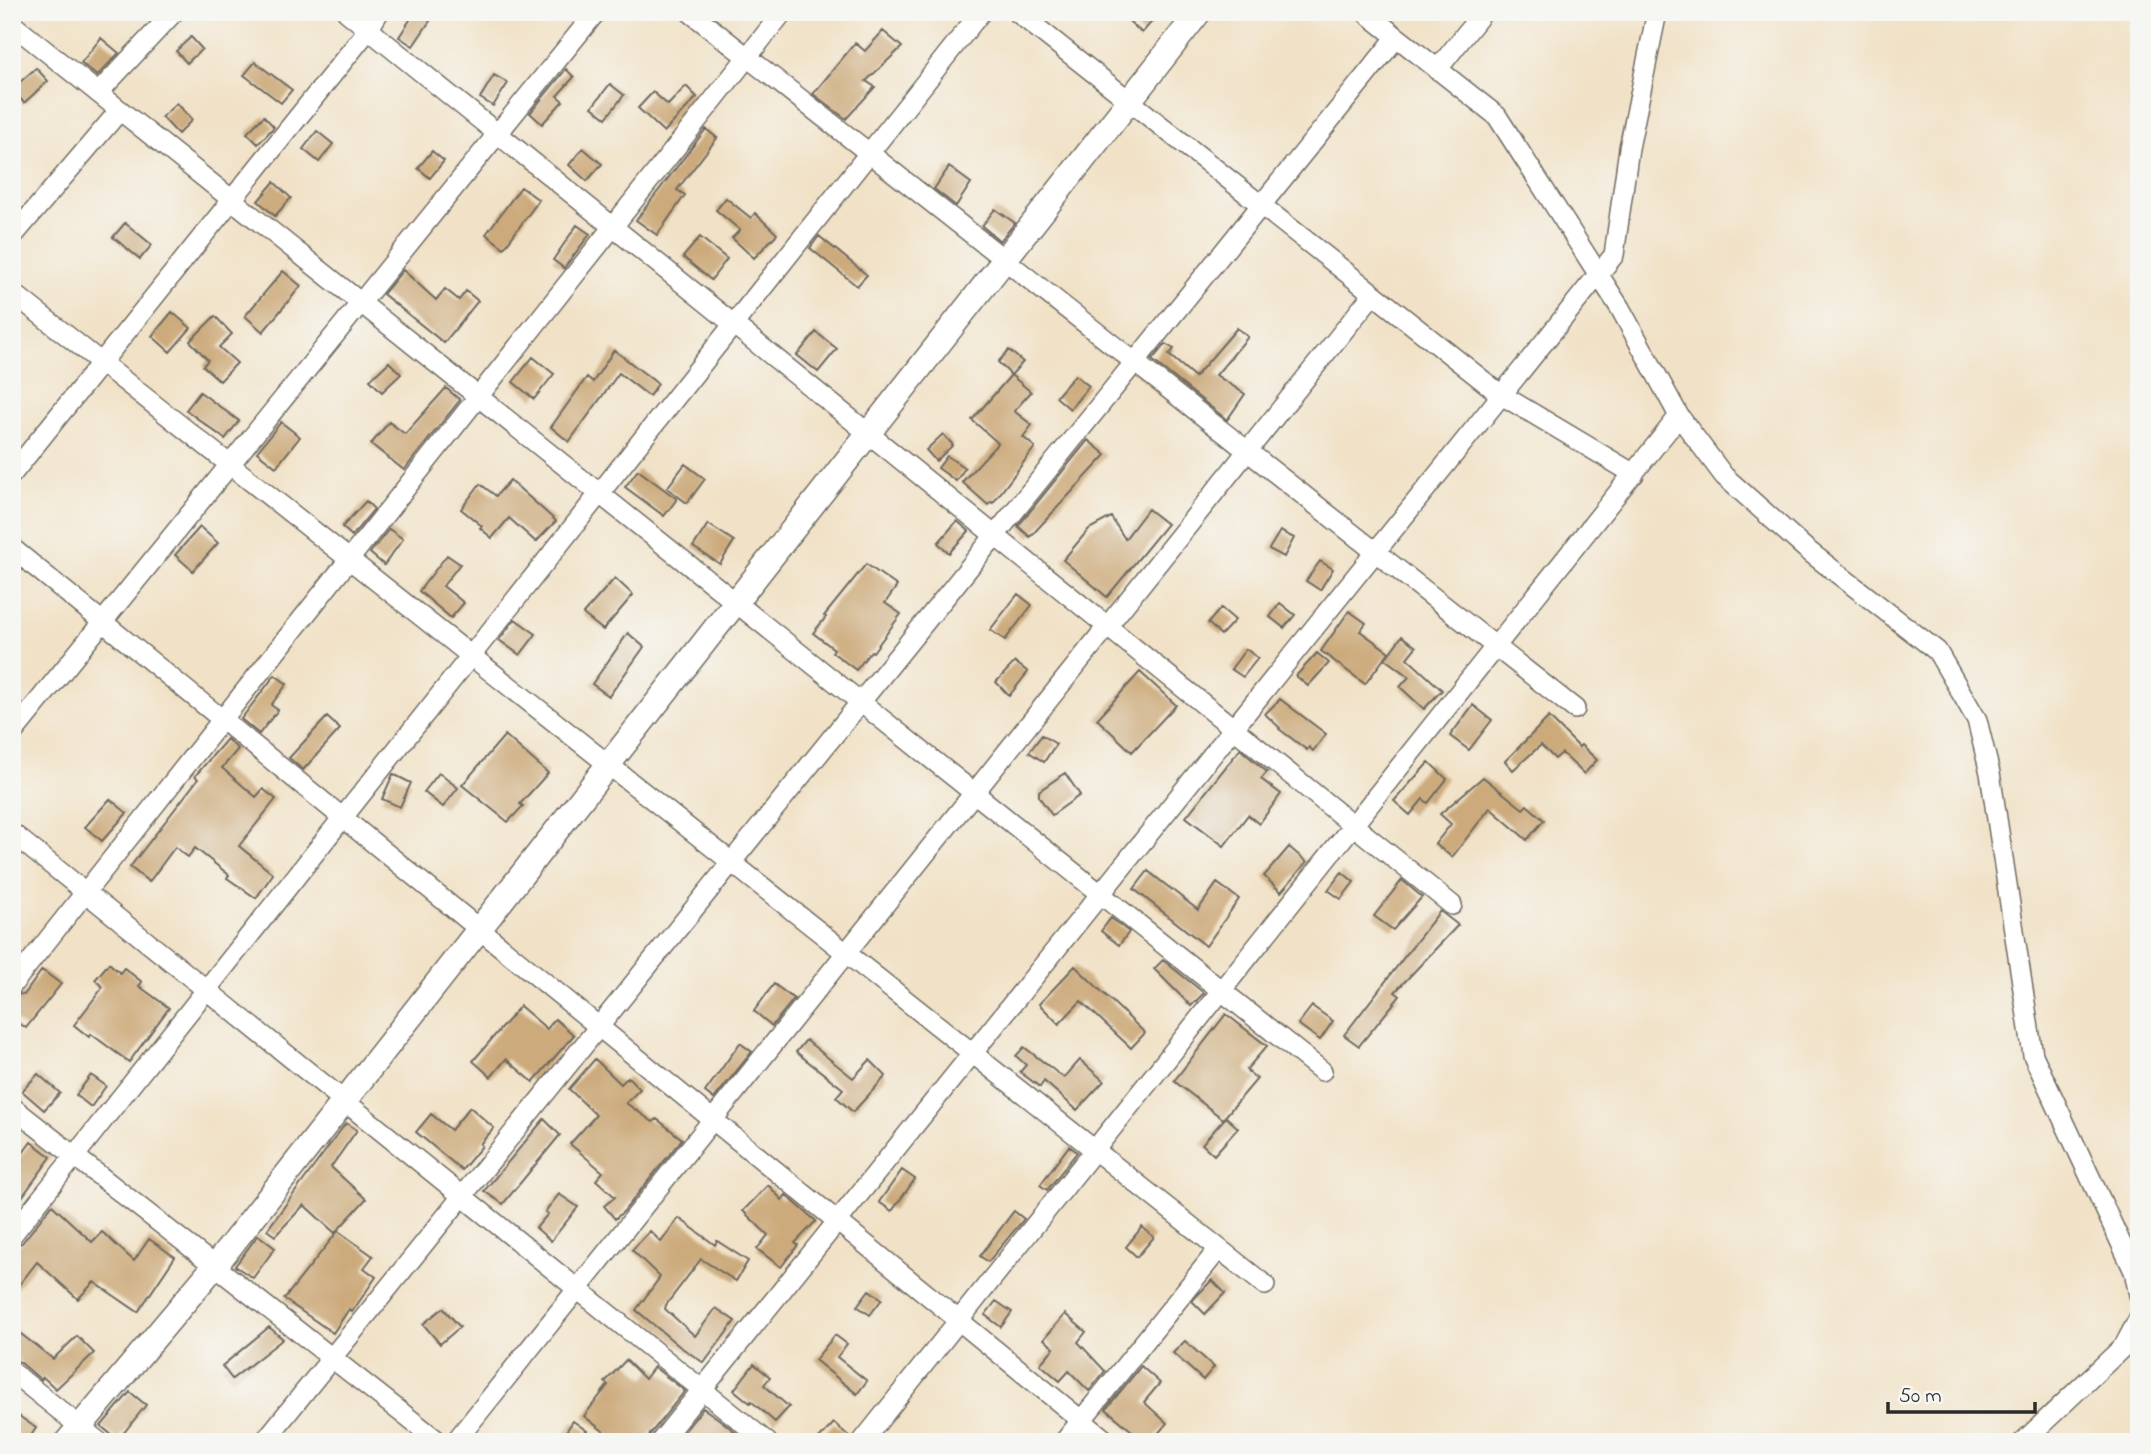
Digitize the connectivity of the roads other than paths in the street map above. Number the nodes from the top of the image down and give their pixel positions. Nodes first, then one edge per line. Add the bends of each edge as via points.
1 (174, 12) edge
2 (347, 12) edge
3 (379, 12) edge
4 (596, 12) edge
5 (690, 12) edge
6 (783, 12) edge
7 (981, 12) edge
8 (1017, 12) edge
9 (1199, 12) edge
10 (1365, 12) edge
11 (1483, 12) edge
12 (1657, 12) edge
13 (12, 24) edge
14 (368, 30) junction
15 (1396, 38) junction
16 (747, 58) junction
17 (1437, 69) junction
18 (98, 93) junction
19 (1130, 102) junction
20 (120, 110) junction
21 (497, 134) junction
22 (869, 154) junction
23 (232, 200) junction
24 (1261, 205) junction
25 (613, 227) junction
26 (12, 237) edge
27 (1004, 260) junction
28 (1598, 274) junction
29 (12, 292) edge
30 (1373, 294) junction
31 (361, 303) junction
32 (733, 324) junction
33 (1134, 362) junction
34 (101, 363) junction
35 (1500, 394) junction
36 (478, 397) junction
37 (1679, 416) junction
38 (868, 433) junction
39 (1247, 452) junction
40 (230, 465) junction
41 (12, 474) edge
42 (1634, 474) junction
43 (599, 494) junction
44 (995, 535) junction
45 (12, 548) edge
46 (1374, 551) junction
47 (349, 559) junction
48 (735, 602) junction
49 (103, 622) junction
50 (1107, 626) junction
51 (1495, 647) junction
52 (471, 656) junction
53 (860, 702) junction
54 (1575, 709) dead end
55 (223, 720) junction
56 (1233, 727) junction
57 (12, 734) edge
58 (608, 764) junction
59 (974, 793) junction
60 (343, 817) junction
61 (1353, 825) junction
62 (12, 833) edge
63 (731, 862) junction
64 (86, 892) junction
65 (1100, 894) junction
66 (1452, 905) dead end
67 (479, 929) junction
68 (846, 953) junction
69 (12, 985) edge
70 (206, 990) junction
71 (1221, 991) junction
72 (599, 1027) junction
73 (972, 1053) junction
74 (1322, 1071) dead end
75 (344, 1101) junction
76 (12, 1107) edge
77 (713, 1119) junction
78 (1094, 1150) junction
79 (74, 1156) junction
80 (462, 1196) junction
81 (837, 1221) junction
82 (12, 1235) edge
83 (1213, 1256) dead end
84 (215, 1266) junction
85 (1265, 1285) dead end
86 (577, 1289) junction
87 (2139, 1295) edge
88 (2139, 1318) edge
89 (959, 1320) junction
90 (332, 1358) junction
91 (12, 1372) edge
92 (702, 1389) junction
93 (1081, 1420) junction
94 (82, 1437) edge
95 (1103, 1438) dead end
96 (264, 1442) edge
97 (439, 1442) edge
98 (455, 1442) edge
99 (660, 1442) edge
100 (767, 1442) edge
101 (862, 1442) edge
102 (1064, 1442) edge
103 (2023, 1442) edge

1 - 18 street
2 - 14 street
3 - 14 street
4 - 21 street
5 - 16 street
6 - 16 street
7 - 22 street
8 - 19 street
9 - 19 street
10 - 15 street
11 - 17 street
12 - 28 street via 1629,148 1614,255
13 - 18 street
14 - 21 street
14 - 23 street
15 - 17 street
15 - 24 street
16 - 22 street
16 - 25 street
17 - 28 street via 1497,116
18 - 20 street
19 - 24 street
19 - 27 street
20 - 23 street
20 - 26 street
21 - 25 street
21 - 31 street
22 - 27 street
22 - 32 street
23 - 31 street
23 - 34 street
24 - 30 street
24 - 33 street
25 - 32 street
25 - 36 street
27 - 33 street
27 - 38 street
28 - 35 street
28 - 37 street
29 - 34 street
30 - 35 street
30 - 39 street
31 - 36 street
31 - 40 street
32 - 38 street
32 - 43 street
33 - 39 street
33 - 44 street
34 - 40 street
34 - 41 street
35 - 42 street
35 - 46 street
36 - 43 street
36 - 47 street
37 - 42 street
37 - 87 street via 1724,476 1806,549 1937,651 1977,720 1990,773 2033,1055 2134,1271
38 - 44 street
38 - 48 street
39 - 46 street
39 - 50 street
40 - 47 street
40 - 49 street
42 - 51 street
43 - 48 street
43 - 52 street
44 - 50 street
44 - 53 street
45 - 49 street
46 - 51 street
46 - 56 street
47 - 52 street
47 - 55 street
48 - 53 street
48 - 58 street
49 - 55 street
49 - 57 street
50 - 56 street
50 - 59 street
51 - 54 street
51 - 61 street
52 - 58 street
52 - 60 street
53 - 59 street
53 - 63 street
55 - 60 street
55 - 64 street
56 - 61 street
56 - 65 street
58 - 63 street
58 - 67 street
59 - 65 street
59 - 68 street
60 - 67 street
60 - 70 street
61 - 66 street
61 - 71 street
62 - 64 street
63 - 68 street
63 - 72 street
64 - 69 street
64 - 70 street
65 - 71 street
65 - 73 street
67 - 72 street
67 - 75 street
68 - 73 street
68 - 77 street
70 - 75 street
70 - 79 street
71 - 74 street
71 - 78 street
72 - 77 street
72 - 80 street
73 - 78 street
73 - 81 street
75 - 80 street
75 - 84 street
76 - 79 street
77 - 81 street
77 - 86 street
78 - 85 street
78 - 89 street
79 - 82 street
79 - 84 street
80 - 86 street
80 - 90 street
81 - 89 street
81 - 92 street
83 - 93 street
84 - 90 street
84 - 94 street
86 - 92 street
86 - 98 street
88 - 103 street via 2124,1346
89 - 93 street
89 - 101 street
90 - 96 street
90 - 97 street
91 - 94 street
92 - 99 street
92 - 100 street
93 - 95 street
93 - 102 street

